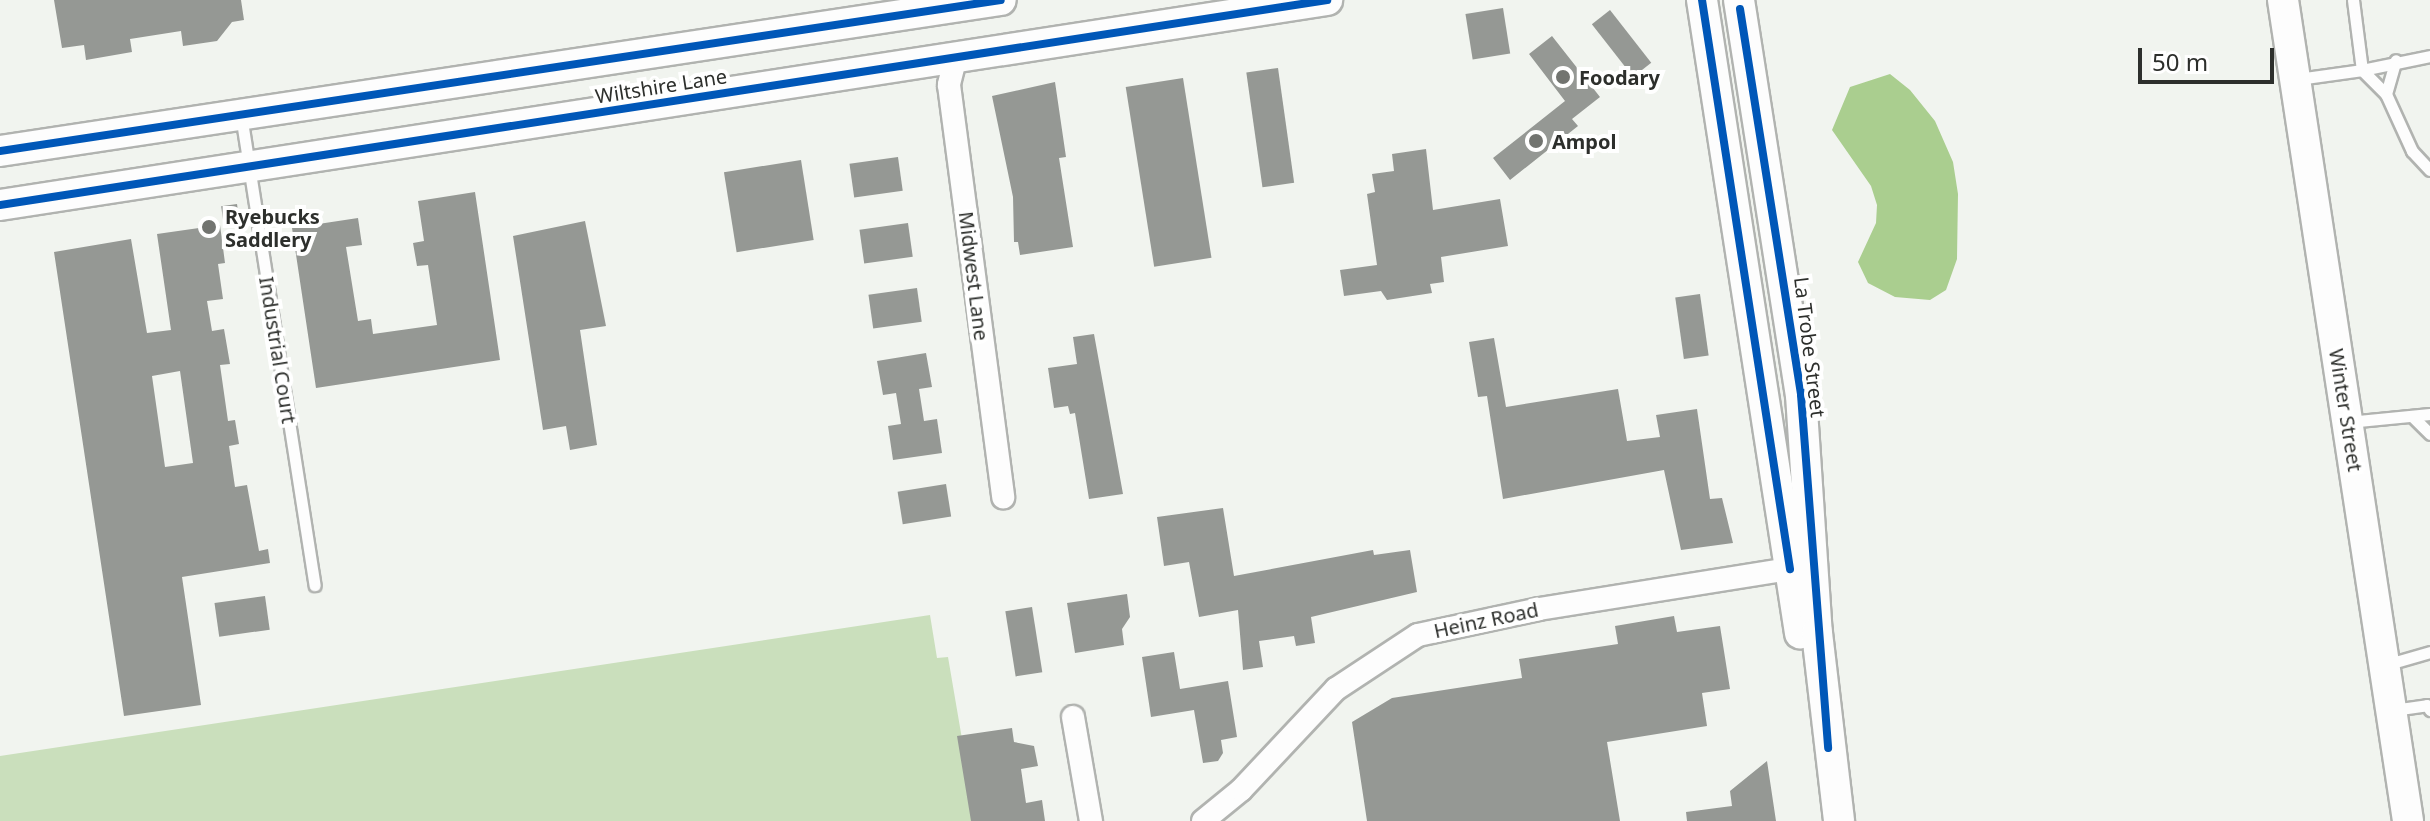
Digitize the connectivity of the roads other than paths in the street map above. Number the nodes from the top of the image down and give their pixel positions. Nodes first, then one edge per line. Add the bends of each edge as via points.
1 (1001, 0) edge
2 (1327, 0) edge
3 (1702, 0) edge
4 (2283, 0) edge
5 (2353, 0) edge
6 (1741, 3) edge
7 (949, 9) junction
8 (956, 56) junction
9 (2430, 56) edge
10 (2396, 60) junction
11 (2362, 70) junction
12 (2295, 80) junction
13 (2386, 94) junction
14 (241, 114) junction
15 (1763, 144) junction
16 (0, 151) edge
17 (249, 167) junction
18 (2430, 170) edge
19 (0, 205) edge
20 (1752, 236) junction
21 (2430, 414) edge
22 (2413, 417) junction
23 (2347, 422) junction
24 (1804, 426) junction
25 (2430, 434) edge
26 (1003, 497) dead end
27 (1790, 569) junction
28 (315, 585) dead end
29 (2430, 652) edge
30 (2384, 665) junction
31 (2430, 710) edge
32 (2391, 711) junction
33 (1073, 717) dead end
34 (1828, 748) junction
35 (1091, 821) edge
36 (1203, 821) edge
37 (1839, 821) edge
38 (2408, 821) edge

1 - 7 main road, Wiltshire Lane
2 - 8 main road, Wiltshire Lane
3 - 20 main road, La Trobe Street
4 - 12 main road, Winter Street
5 - 11 lane
6 - 15 main road, La Trobe Street
7 - 8 main road
7 - 14 main road, Wiltshire Lane
8 - 17 main road, Wiltshire Lane
8 - 26 street, Midwest Lane via 949,85
9 - 10 lane
10 - 11 lane
10 - 13 lane
11 - 12 lane
11 - 13 lane
12 - 23 main road, Winter Street
13 - 18 lane via 2412,151
14 - 16 main road, Wiltshire Lane
14 - 17 lane, Industrial Court
15 - 20 main road
15 - 24 main road, La Trobe Street
17 - 19 main road, Wiltshire Lane
17 - 28 lane, Industrial Court
20 - 27 main road, La Trobe Street via 1758,354
21 - 22 lane
22 - 23 lane
22 - 25 lane
23 - 30 main road, Winter Street
24 - 27 main road via 1796,484 1800,560
24 - 34 main road, La Trobe Street
27 - 34 main road, La Trobe Street via 1806,664
27 - 36 street, Heinz Road via 1539,609 1418,635 1336,689 1241,790
29 - 30 lane
30 - 32 main road, Winter Street
31 - 32 lane via 2427,705
32 - 38 main road, Winter Street
33 - 35 street
34 - 37 main road, La Trobe Street

